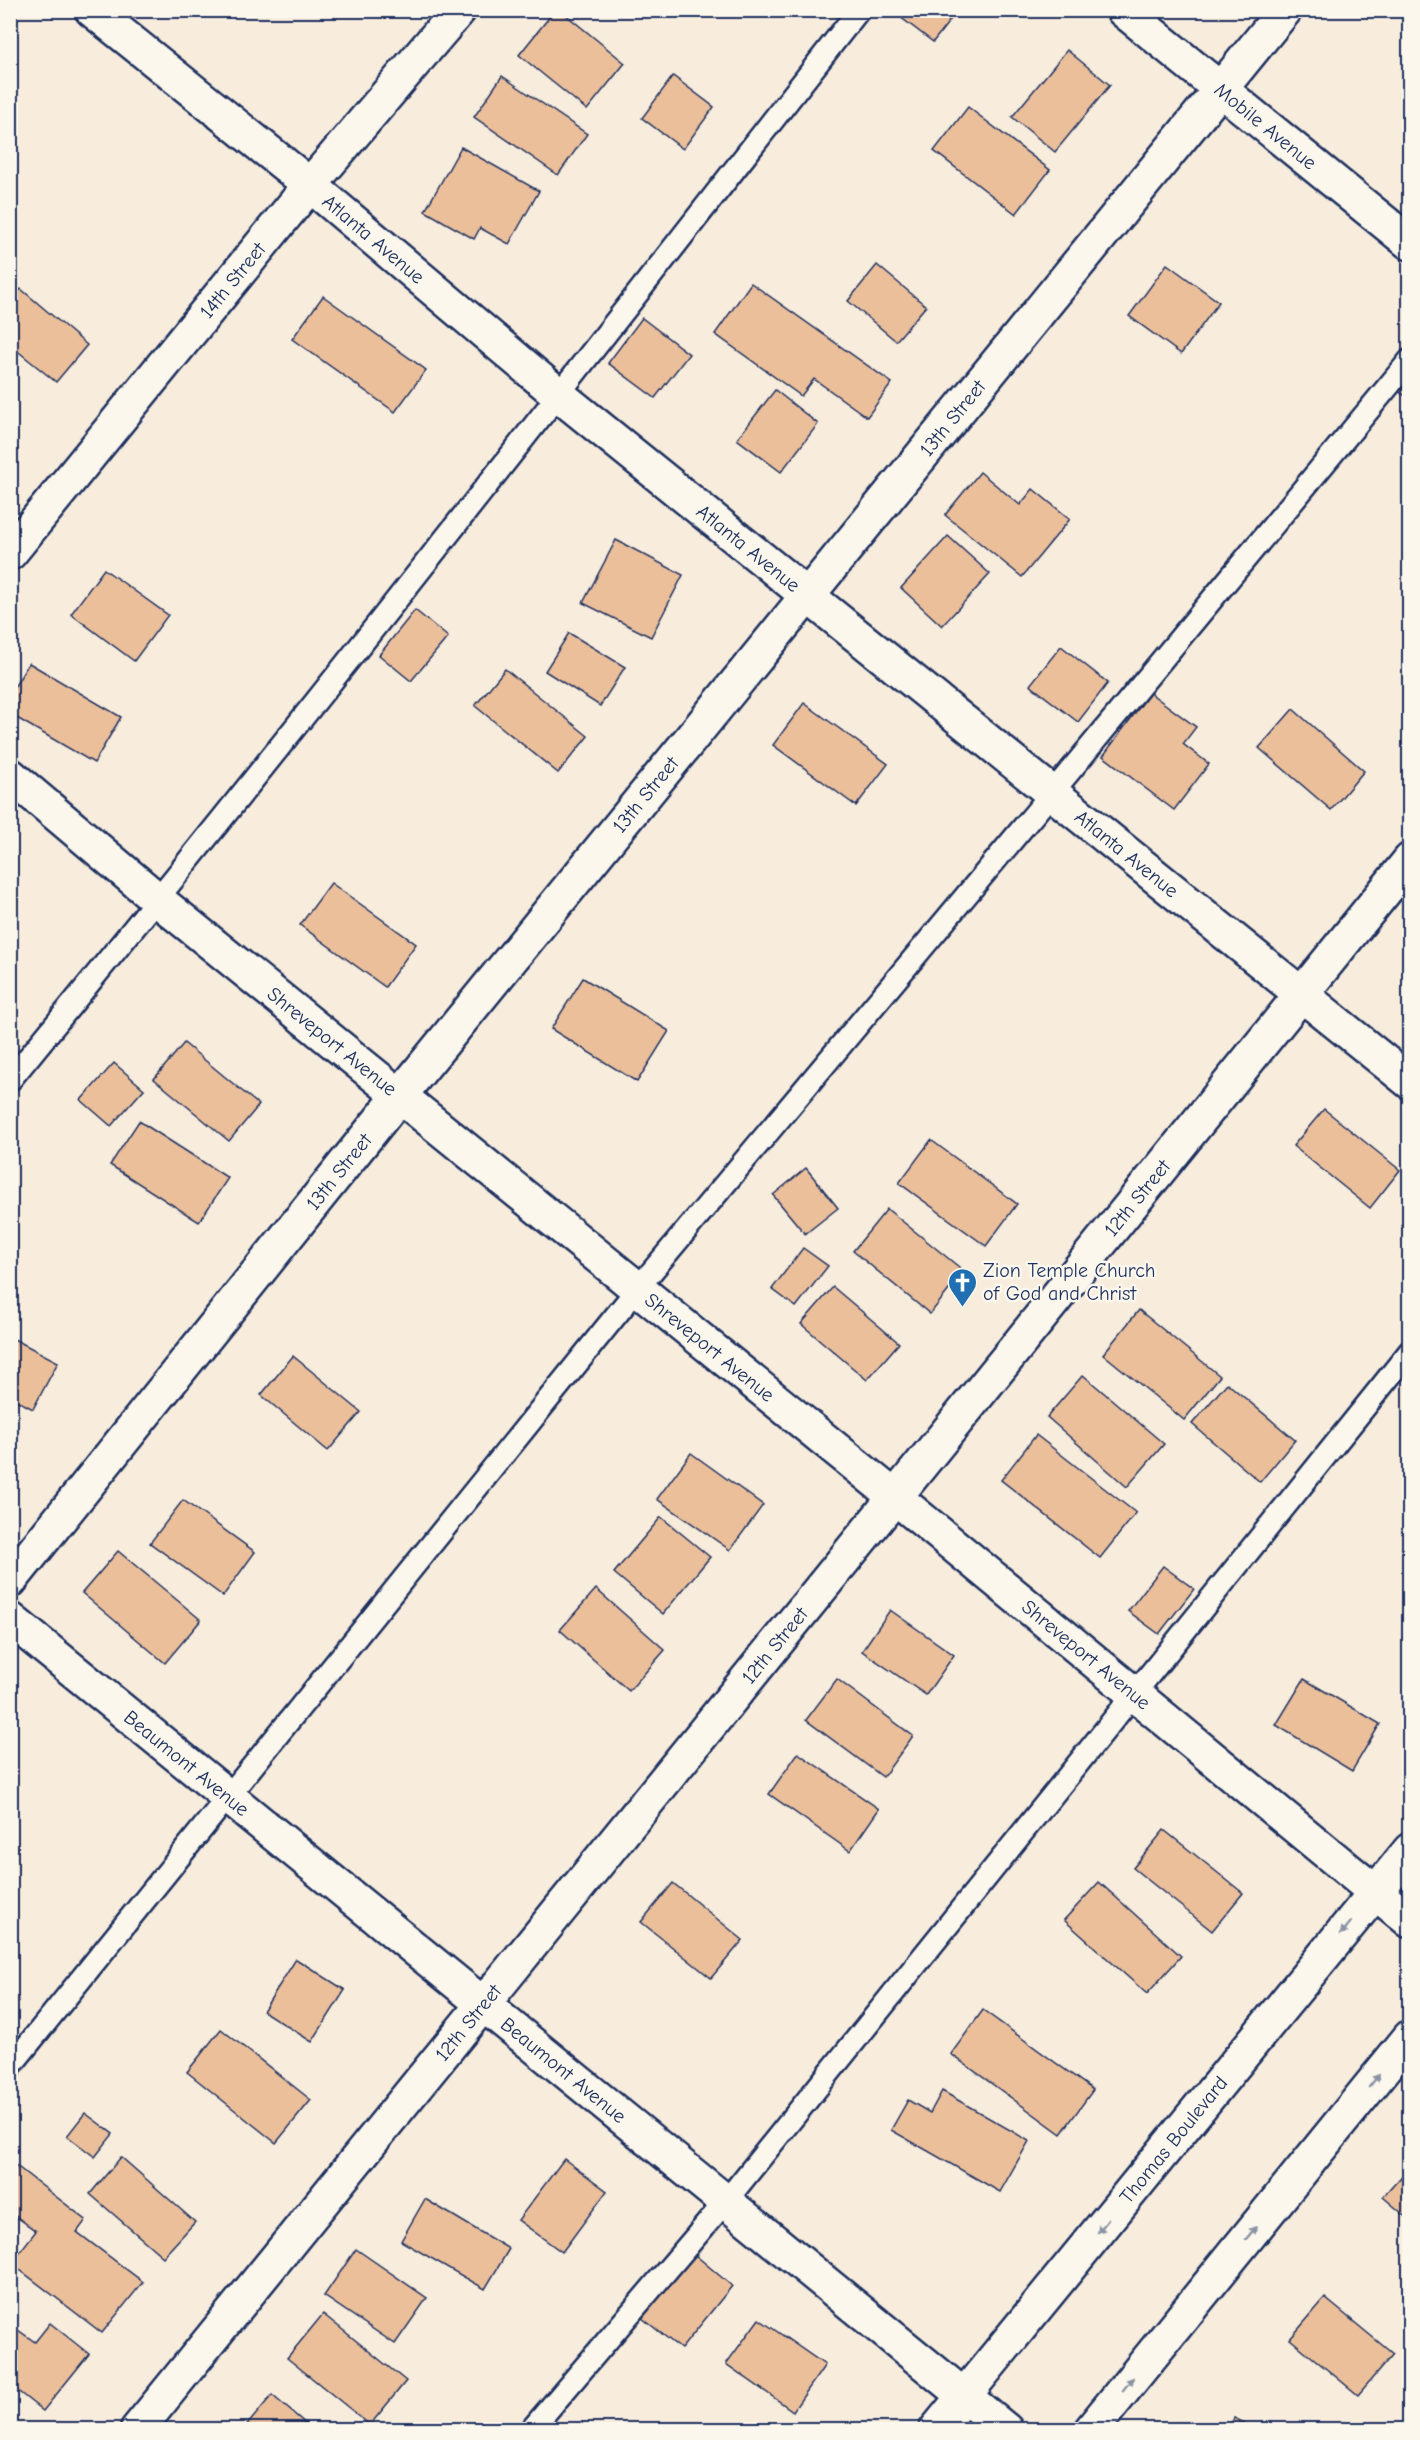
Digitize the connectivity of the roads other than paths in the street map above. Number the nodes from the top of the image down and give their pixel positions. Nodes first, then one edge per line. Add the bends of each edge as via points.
1 (92, 10) edge
2 (459, 10) edge
3 (859, 10) edge
4 (1123, 10) edge
5 (1285, 10) edge
6 (1221, 89) junction
7 (310, 185) junction
8 (1410, 243) edge
9 (1410, 360) edge
10 (559, 395) junction
11 (10, 553) edge
12 (806, 596) junction
13 (10, 775) edge
14 (1051, 794) junction
15 (1410, 860) edge
16 (158, 900) junction
17 (1300, 995) junction
18 (10, 1080) edge
19 (1410, 1082) edge
20 (401, 1095) junction
21 (638, 1288) junction
22 (1410, 1351) edge
23 (895, 1497) junction
24 (10, 1581) edge
25 (10, 1619) edge
26 (1133, 1694) junction
27 (230, 1796) junction
28 (1410, 1850) edge
29 (1375, 1893) junction
30 (1410, 1921) edge
31 (484, 2004) junction
32 (1410, 2037) edge
33 (10, 2067) edge
34 (726, 2201) junction
35 (964, 2396) junction
36 (137, 2430) edge
37 (531, 2430) edge
38 (936, 2430) edge
39 (1006, 2430) edge
40 (1091, 2430) edge

1 - 7 street, Atlanta Avenue
2 - 7 street, 14th Street
3 - 10 lane
4 - 6 street, Mobile Avenue
5 - 6 street, 13th Street
6 - 8 street, Mobile Avenue
6 - 12 street, 13th Street
7 - 10 street, Atlanta Avenue
7 - 11 street, 14th Street
9 - 14 lane
10 - 12 street, Atlanta Avenue
10 - 16 lane
12 - 14 street, Atlanta Avenue
12 - 20 street, 13th Street
13 - 16 street, Shreveport Avenue
14 - 17 street, Atlanta Avenue
14 - 21 lane
15 - 17 street, 12th Street
16 - 18 lane
16 - 20 street, Shreveport Avenue
17 - 19 street, Atlanta Avenue
17 - 23 street, 12th Street
20 - 21 street, Shreveport Avenue
20 - 24 street, 13th Street
21 - 23 street, Shreveport Avenue
21 - 27 lane
22 - 26 lane
23 - 26 street, Shreveport Avenue
23 - 31 street, 12th Street
25 - 27 street, Beaumont Avenue
26 - 29 street, Shreveport Avenue
26 - 34 lane
27 - 31 street, Beaumont Avenue
27 - 33 lane
28 - 29 street, Thomas Boulevard
29 - 30 street, Shreveport Avenue
29 -> 35 street, Thomas Boulevard
31 - 34 street, Beaumont Avenue
31 - 36 street, 12th Street
40 -> 32 street
34 - 35 street, Beaumont Avenue
34 - 37 lane
35 - 38 street, Thomas Boulevard
35 - 39 street, Beaumont Avenue

